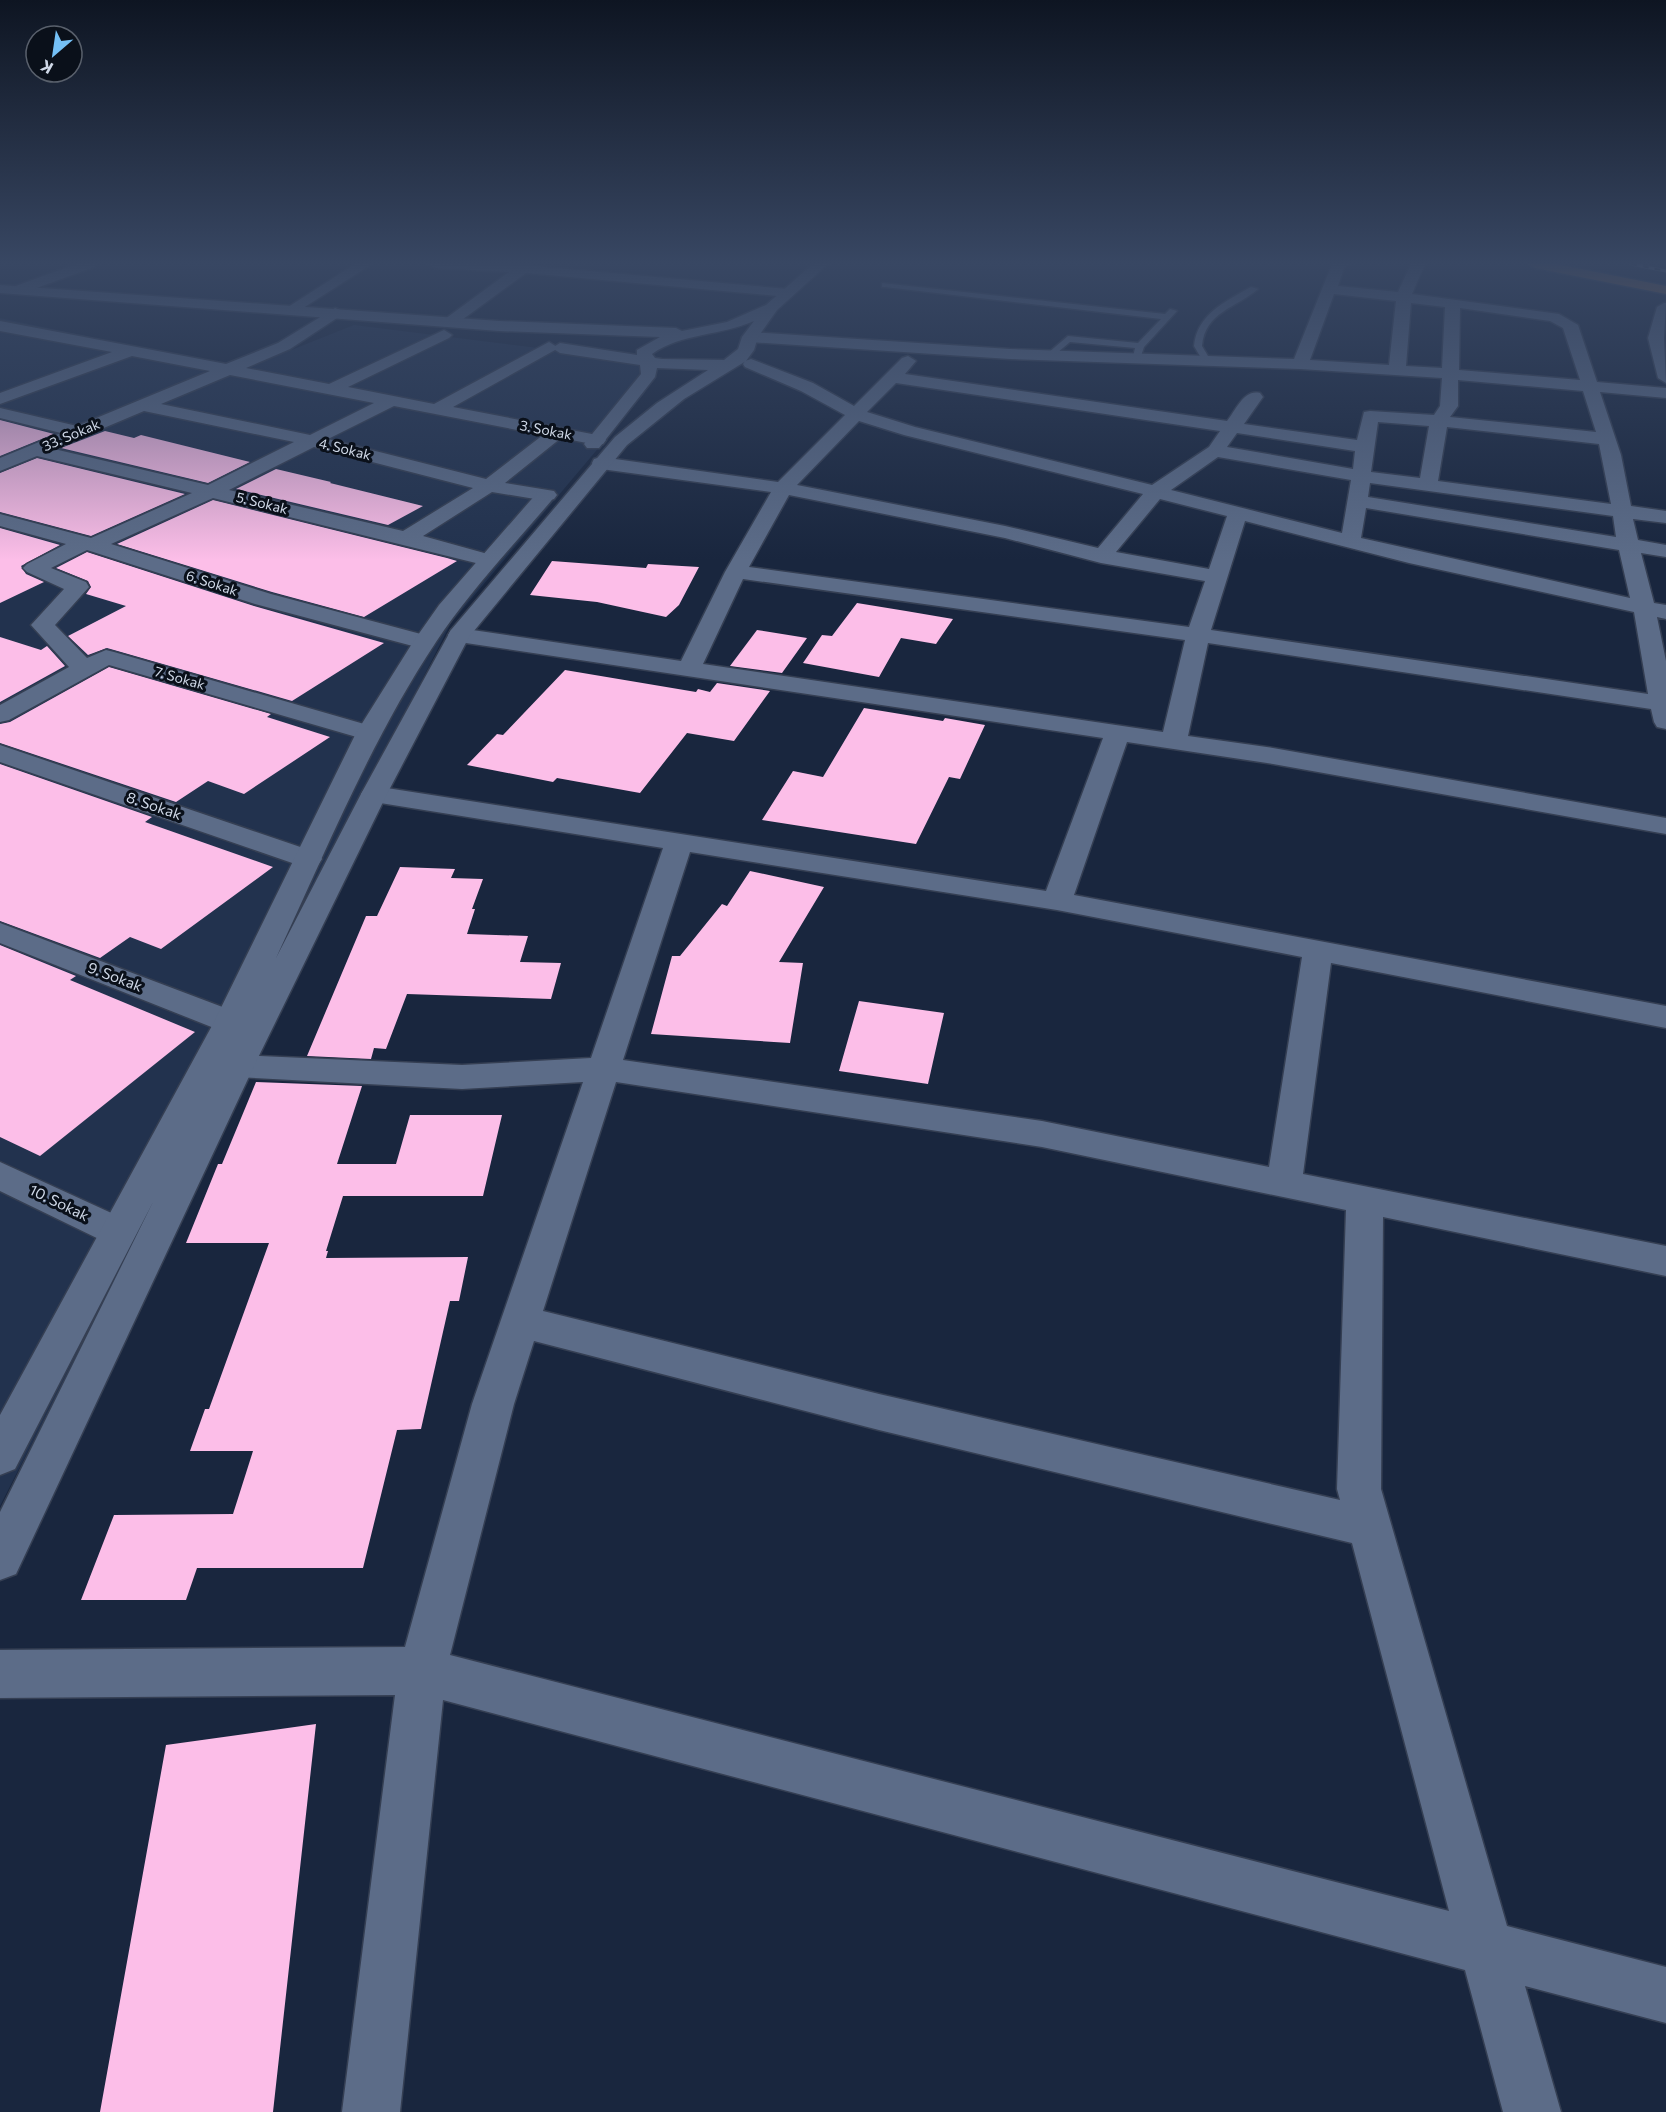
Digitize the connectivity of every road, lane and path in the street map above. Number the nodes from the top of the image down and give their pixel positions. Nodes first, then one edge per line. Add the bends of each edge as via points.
1 (99, 363) edge
2 (189, 363) edge
3 (245, 363) edge
4 (382, 363) edge
5 (520, 363) edge
6 (648, 363) edge
7 (664, 363) edge
8 (705, 363) edge
9 (732, 363) edge
10 (762, 363) edge
11 (793, 363) edge
12 (796, 363) dead end
13 (906, 363) edge
14 (1255, 363) edge
15 (1398, 363) edge
16 (1452, 363) edge
17 (1581, 363) edge
18 (1662, 363) edge
19 (1300, 364) joint
20 (227, 370) junction
21 (1397, 370) junction
22 (1452, 374) junction
23 (892, 377) junction
24 (1666, 378) edge
25 (1589, 385) junction
26 (332, 389) junction
27 (1666, 393) edge
28 (1254, 397) dead end
29 (0, 399) edge
30 (393, 400) junction
31 (142, 405) junction
32 (439, 408) junction
33 (0, 413) edge
34 (855, 414) junction
35 (1439, 421) junction
36 (1231, 429) junction
37 (78, 432) junction
38 (558, 432) junction
39 (1607, 439) junction
40 (313, 441) junction
41 (1364, 447) junction
42 (35, 450) junction
43 (1215, 451) junction
44 (599, 452) junction
45 (0, 465) edge
46 (1361, 476) junction
47 (489, 486) junction
48 (1428, 486) junction
49 (783, 488) junction
50 (212, 491) junction
51 (1155, 492) junction
52 (547, 495) junction
53 (1359, 501) junction
54 (1622, 511) junction
55 (1238, 513) junction
56 (1666, 517) edge
57 (0, 520) edge
58 (406, 538) junction
59 (1350, 542) junction
60 (1628, 543) junction
61 (89, 544) junction
62 (1666, 551) edge
63 (1101, 557) junction
64 (488, 560) junction
65 (736, 572) junction
66 (1218, 577) junction
67 (1655, 610) edge
68 (459, 635) junction
69 (1198, 635) junction
70 (424, 642) junction
71 (84, 669) junction
72 (689, 669) junction
73 (1665, 711) edge
74 (0, 715) edge
75 (1119, 733) junction
76 (369, 734) junction
77 (1174, 741) junction
78 (0, 753) edge
79 (374, 794) junction
80 (1666, 826) edge
81 (679, 843) junction
82 (308, 860) junction
83 (1057, 901) junction
84 (0, 932) edge
85 (1318, 950) junction
86 (1666, 1017) edge
87 (230, 1023) junction
88 (237, 1066) junction
89 (604, 1069) junction
90 (0, 1175) edge
91 (1284, 1183) junction
92 (1365, 1200) junction
93 (118, 1232) junction
94 (1666, 1261) edge
95 (520, 1321) junction
96 (0, 1456) edge
97 (1370, 1527) junction
98 (0, 1559) edge
99 (422, 1671) junction
100 (0, 1674) edge
101 (1486, 1949) junction
102 (1666, 1995) edge
103 (371, 2112) edge
104 (1532, 2112) edge

1 - 29 street
2 - 20 street, 3. Sokak
3 - 20 street, 33. Sokak
4 - 26 street
5 - 32 street
6 - 44 street via 649,374
7 - 8 street via 686,366
9 - 44 street
10 - 34 street via 812,379
11 - 12 street
13 - 23 street
14 - 19 street
15 - 21 street
16 - 22 street
17 - 25 street
18 - 24 street
19 - 21 street
20 - 26 street, 3. Sokak
20 - 31 street, 33. Sokak
21 - 22 street
22 - 25 street
22 - 35 street via 1449,406
23 - 34 street
23 - 36 street
25 - 27 street
25 - 39 street
26 - 30 street, 3. Sokak
28 - 36 street
30 - 32 street, 3. Sokak
30 - 40 street
31 - 37 street, 33. Sokak
31 - 40 street, 4. Sokak
32 - 38 street, 3. Sokak
33 - 37 street
34 - 49 street
34 - 51 street
35 - 39 street
35 - 41 street via 1370,416
35 - 48 street
36 - 41 street
36 - 43 street
37 - 42 street, 33. Sokak
38 - 44 street, 3. Sokak
38 - 47 street
39 - 54 street
40 - 47 street, 4. Sokak
40 - 50 street
41 - 46 street
42 - 45 street, 33. Sokak
42 - 50 street, 5. Sokak
43 - 46 street
43 - 51 street
44 - 49 street, 3. Sokak
44 - 52 street
44 - 68 street
46 - 48 street
46 - 53 street
47 - 52 street, 4. Sokak
47 - 58 street
48 - 54 street
49 - 63 street, 3. Sokak via 1005,532
49 - 65 street
50 - 58 street, 5. Sokak
50 - 61 street
51 - 55 street
51 - 63 street
52 - 64 street
53 - 59 street
53 - 60 street
54 - 56 street
54 - 60 street
55 - 59 street
55 - 66 street
57 - 61 street, 6. Sokak
58 - 64 street, 5. Sokak
59 - 67 street
60 - 62 street
60 - 67 street
61 - 70 street, 6. Sokak via 263,599
61 - 71 street via 34,568 78,587 42,625
63 - 66 street, 3. Sokak
64 - 70 street
65 - 69 street
65 - 72 street
66 - 69 street
67 - 73 street
68 - 72 street
68 - 79 street
69 - 73 street
69 - 77 street
70 - 76 street
71 - 74 street, 7. Sokak
71 - 76 street, 7. Sokak via 106,657
72 - 75 street
75 - 77 street
75 - 83 street
76 - 82 street
77 - 80 street
78 - 82 street, 8. Sokak
79 - 81 street
79 - 88 street
81 - 83 street
81 - 89 street
82 - 87 street
83 - 85 street
84 - 87 street, 9. Sokak
85 - 86 street
85 - 91 street
87 - 93 street
88 - 89 street via 462,1077
88 - 98 street
89 - 91 street via 1042,1134
89 - 95 street
90 - 93 street, 10. Sokak
91 - 92 street
92 - 94 street
92 - 97 street via 1359,1489
93 - 96 street
95 - 97 street via 879,1412
95 - 99 street
97 - 101 street
99 - 100 street
99 - 101 street
99 - 103 street
101 - 102 street
101 - 104 street

